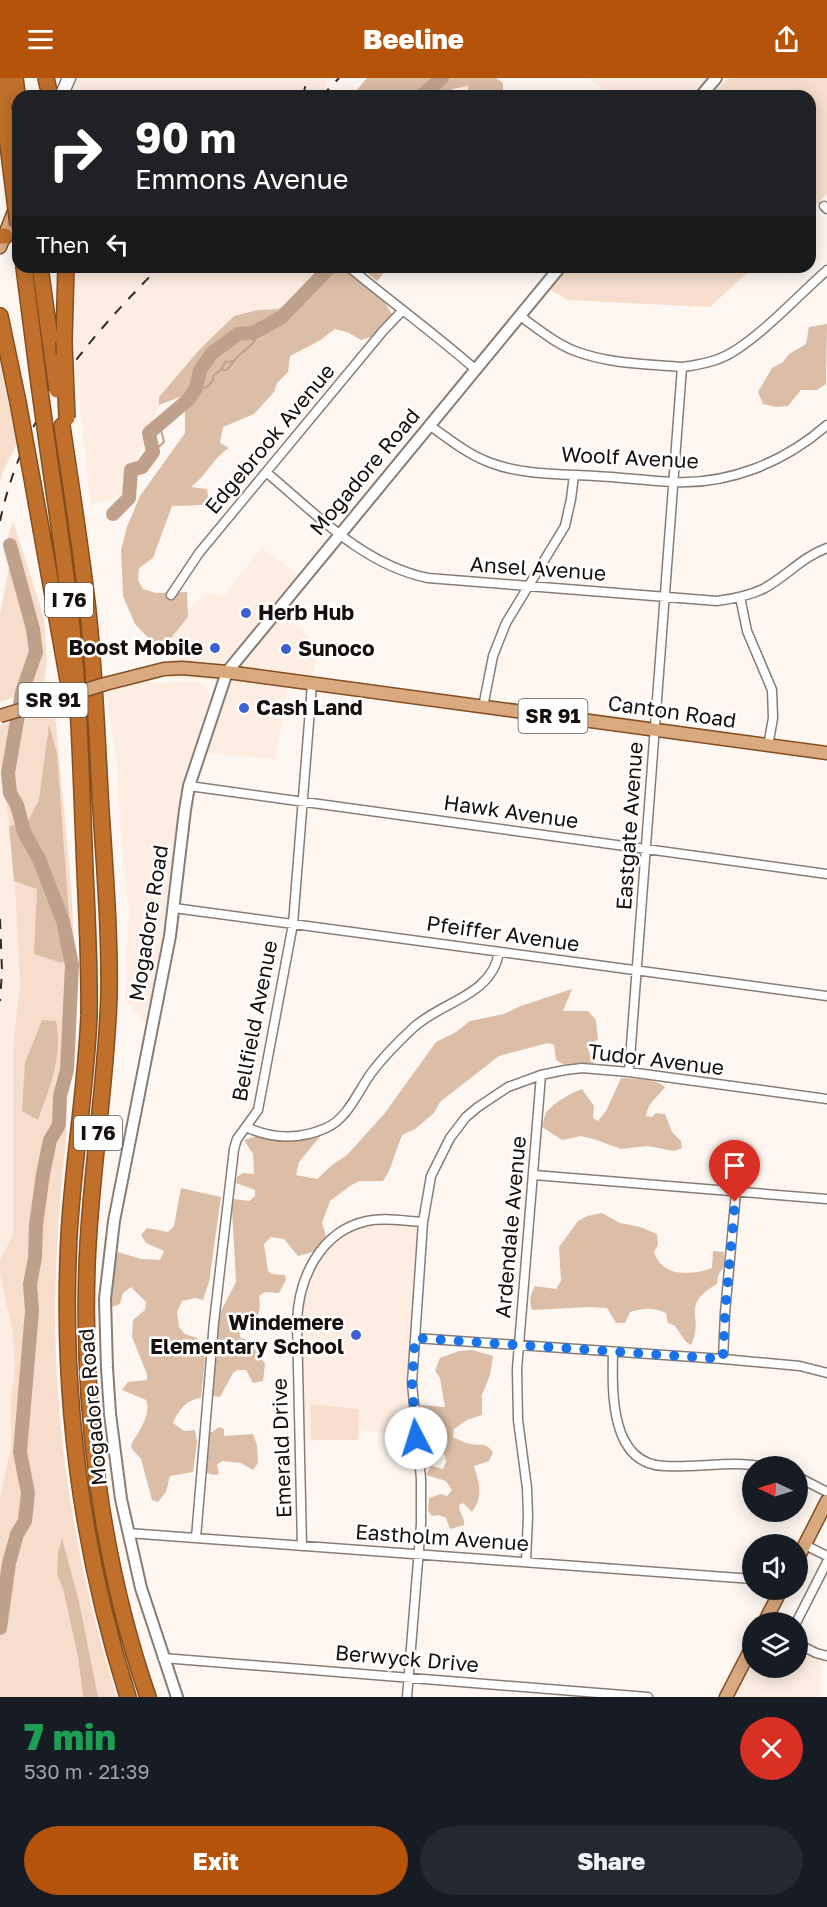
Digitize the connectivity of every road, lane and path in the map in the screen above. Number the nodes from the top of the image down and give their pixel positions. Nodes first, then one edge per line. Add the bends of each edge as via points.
1 (0, 78) edge
2 (716, 78) edge
3 (705, 90) edge
4 (12, 177) edge
5 (12, 217) edge
6 (2, 240) edge
7 (827, 270) edge
8 (25, 273) edge
9 (41, 273) edge
10 (66, 273) edge
11 (356, 273) edge
12 (555, 273) edge
13 (402, 311) junction
14 (0, 316) edge
15 (520, 316) junction
16 (0, 347) edge
17 (11, 366) junction
18 (682, 367) junction
19 (475, 369) junction
20 (64, 422) junction
21 (429, 425) junction
22 (827, 425) edge
23 (266, 472) junction
24 (574, 475) junction
25 (673, 482) junction
26 (340, 533) junction
27 (827, 548) edge
28 (528, 587) junction
29 (171, 595) dead end
30 (664, 597) junction
31 (740, 597) junction
32 (227, 672) junction
33 (312, 684) junction
34 (483, 707) junction
35 (0, 716) edge
36 (655, 730) junction
37 (768, 746) junction
38 (80, 751) junction
39 (827, 753) edge
40 (189, 786) junction
41 (303, 802) junction
42 (646, 848) junction
43 (827, 874) edge
44 (174, 908) junction
45 (293, 924) junction
46 (499, 952) junction
47 (636, 971) junction
48 (827, 996) edge
49 (629, 1072) junction
50 (541, 1075) junction
51 (827, 1100) edge
52 (246, 1127) junction
53 (534, 1175) junction
54 (736, 1192) junction
55 (827, 1199) edge
56 (423, 1222) junction
57 (415, 1338) junction
58 (519, 1345) junction
59 (613, 1353) junction
60 (723, 1359) junction
61 (827, 1373) edge
62 (742, 1465) edge
63 (808, 1483) edge
64 (827, 1492) edge
65 (827, 1501) edge
66 (128, 1533) junction
67 (196, 1538) junction
68 (808, 1539) edge
69 (302, 1546) junction
70 (808, 1546) edge
71 (419, 1555) junction
72 (827, 1556) edge
73 (526, 1562) junction
74 (827, 1562) edge
75 (742, 1578) edge
76 (802, 1612) edge
77 (808, 1649) edge
78 (827, 1656) edge
79 (163, 1658) junction
80 (742, 1666) edge
81 (408, 1677) junction
82 (147, 1693) edge
83 (128, 1697) edge
84 (177, 1697) edge
85 (407, 1697) edge
86 (648, 1697) edge
87 (726, 1697) edge

1 - 4 highway, bridge
2 - 3 street
5 - 6 main road
7 - 18 street via 731,353 708,363
8 - 38 highway, I 76, bridge via 72,620
9 - 20 highway, I 76, bridge
10 - 20 highway, bridge
11 - 13 street
12 - 15 street, Mogadore Road
13 - 19 street
13 - 23 street, Edgebrook Avenue
14 - 17 highway
15 - 18 street via 558,342 590,356
15 - 19 street, Mogadore Road
16 - 17 highway
17 - 38 highway, bridge
18 - 25 street, Eastgate Avenue
19 - 21 street, Mogadore Road
20 - 82 highway, I 76 via 88,611 108,945 106,1044 87,1266 90,1405 107,1534
21 - 24 street, Woolf Avenue via 491,464
21 - 26 street, Mogadore Road
22 - 25 street, Woolf Avenue via 802,445 761,466 732,476
23 - 26 street, Ansel Avenue
23 - 29 street, Edgebrook Avenue via 200,552
24 - 25 street, Woolf Avenue
24 - 28 street via 565,526
25 - 30 street, Eastgate Avenue
26 - 28 street, Ansel Avenue via 384,564 417,576
26 - 32 street, Mogadore Road
27 - 31 street, Ansel Avenue via 804,559 763,589
28 - 30 street, Ansel Avenue
28 - 34 street via 499,639
30 - 31 street, Ansel Avenue via 717,601
30 - 36 street, Eastgate Avenue
31 - 37 street via 747,631 772,690
32 - 33 main road, Canton Road / SR 91
32 - 35 main road, SR 91, bridge via 164,669
32 - 40 street, Mogadore Road
33 - 34 main road, Canton Road / SR 91
33 - 41 street, Bellfield Avenue
34 - 36 main road, Canton Road / SR 91
36 - 37 main road, Canton Road / SR 91
36 - 42 street, Eastgate Avenue
37 - 39 main road, Canton Road / SR 91
38 - 83 highway, I 76 via 89,1018 69,1234 69,1372 84,1516 108,1628
40 - 41 street, Hawk Avenue
40 - 44 street, Mogadore Road
41 - 42 street, Hawk Avenue
41 - 45 street, Bellfield Avenue
42 - 43 street, Hawk Avenue
42 - 47 street, Eastgate Avenue
44 - 45 street, Pfeiffer Avenue
44 - 66 street, Mogadore Road via 107,1271 108,1391
45 - 46 street, Pfeiffer Avenue
45 - 52 street, Bellfield Avenue via 258,1110
46 - 47 street, Pfeiffer Avenue
46 - 52 street via 486,981 432,1013 396,1044 333,1125 285,1137
47 - 48 street, Pfeiffer Avenue
47 - 49 street, Eastgate Avenue
49 - 50 street, Tudor Avenue via 577,1069
49 - 51 street, Tudor Avenue
50 - 53 street, Ardendale Avenue
50 - 56 street, Tudor Avenue via 496,1094 460,1125 435,1165
52 - 67 street, Bellfield Avenue via 234,1149 214,1322
53 - 54 street
53 - 58 street, Ardendale Avenue
54 - 55 street
54 - 60 street
56 - 57 street, Tudor Avenue
56 - 69 street, Emerald Drive via 369,1220 346,1228 320,1252 304,1278 297,1323
57 - 58 street
57 - 71 street, Tudor Avenue via 412,1383 421,1479
58 - 59 street
58 - 73 street, Ardendale Avenue via 517,1403 527,1488
59 - 60 street
59 - 62 street via 613,1394 621,1434 640,1459 662,1466
60 - 61 street via 800,1366
63 - 64 street
65 - 68 main road
66 - 67 street, Eastholm Avenue
66 - 79 street, Mogadore Road
67 - 69 street, Eastholm Avenue
69 - 71 street, Eastholm Avenue
70 - 72 street
71 - 73 street, Eastholm Avenue
71 - 81 street, Tudor Avenue
73 - 75 street, Eastholm Avenue
74 - 76 street
77 - 78 street
79 - 81 street, Berwyck Drive
79 - 84 street, Mogadore Road
80 - 87 main road
81 - 85 street, Tudor Avenue
81 - 86 street, Berwyck Drive

